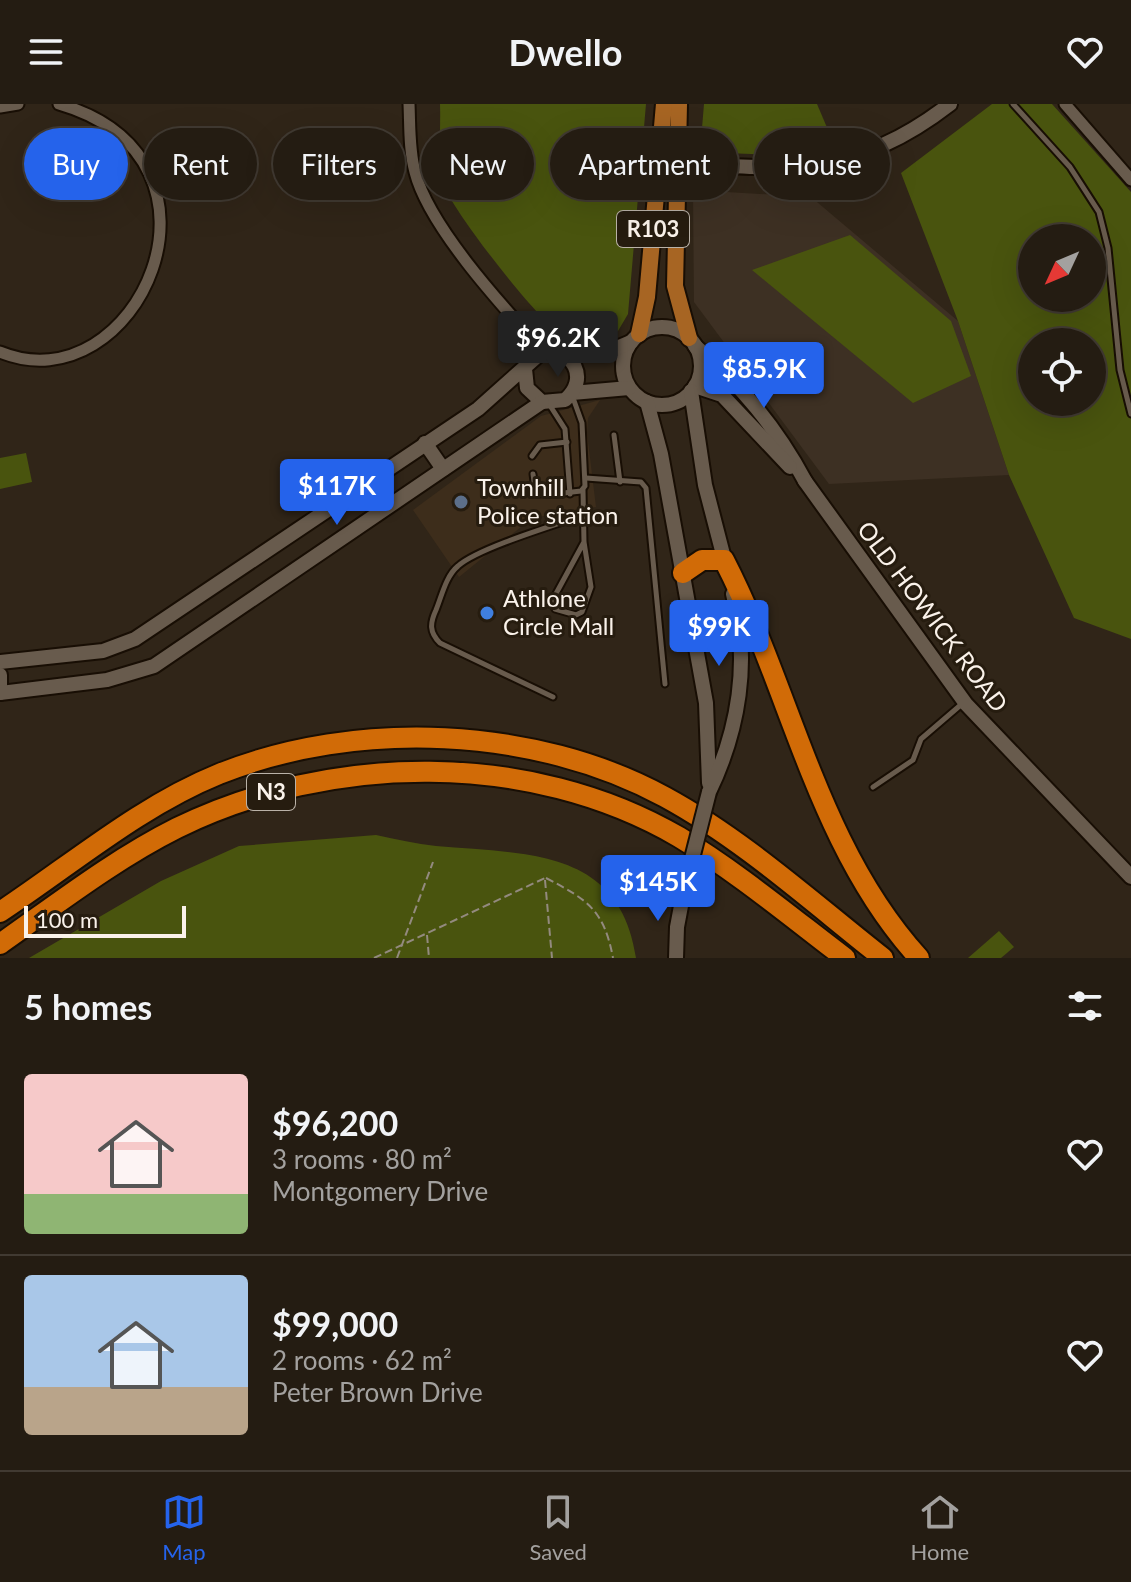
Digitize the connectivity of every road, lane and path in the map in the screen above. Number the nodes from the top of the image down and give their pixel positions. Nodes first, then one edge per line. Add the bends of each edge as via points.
1 (18, 104) edge
2 (59, 104) edge
3 (409, 104) edge
4 (664, 104) edge
5 (679, 104) edge
6 (950, 104) edge
7 (1013, 104) edge
8 (1065, 104) edge
9 (0, 107) edge
10 (662, 128) edge
11 (678, 128) edge
12 (738, 166) edge
13 (1131, 180) edge
14 (656, 200) edge
15 (676, 200) edge
16 (523, 329) junction
17 (635, 338) junction
18 (692, 342) junction
19 (543, 351) junction
20 (0, 352) edge
21 (566, 354) junction
22 (527, 366) junction
23 (629, 388) junction
24 (693, 389) junction
25 (572, 394) junction
26 (545, 402) junction
27 (647, 402) junction
28 (1131, 414) edge
29 (614, 435) dead end
30 (567, 442) junction
31 (425, 443) junction
32 (532, 456) dead end
33 (443, 469) junction
34 (533, 474) dead end
35 (586, 478) junction
36 (805, 481) junction
37 (620, 482) junction
38 (583, 490) junction
39 (540, 494) dead end
40 (555, 494) dead end
41 (570, 494) junction
42 (584, 515) junction
43 (584, 542) junction
44 (724, 560) junction
45 (683, 573) junction
46 (0, 662) edge
47 (0, 675) edge
48 (665, 684) dead end
49 (0, 693) edge
50 (553, 697) dead end
51 (964, 702) junction
52 (873, 787) dead end
53 (709, 792) junction
54 (433, 862) dead end
55 (1131, 877) edge
56 (545, 878) junction
57 (0, 912) edge
58 (427, 934) junction
59 (0, 944) edge
60 (403, 945) junction
61 (374, 958) edge
62 (397, 958) edge
63 (429, 958) edge
64 (552, 958) edge
65 (613, 958) edge
66 (676, 958) edge
67 (845, 958) edge
68 (883, 958) edge
69 (919, 958) edge

1 - 9 street
2 - 20 street via 104,122 140,155 159,204 154,264 128,317 85,347 35,359
3 - 16 street via 414,171 422,192 455,244
4 - 10 main road, R103
5 - 11 main road, R103
6 - 12 street via 875,151 824,165
7 - 28 lane via 1070,167 1099,212
8 - 13 street
14 - 17 main road, R103 via 647,297
15 - 18 main road, R103 via 675,286
16 - 19 street
16 - 22 street
17 - 18 street via 659,327 680,332
17 - 21 street via 612,350
17 - 23 street, R103 via 623,365
18 - 24 street, R103 via 701,366
18 - 36 street, OLD HOWICK ROAD via 743,393
19 - 21 street
19 - 22 street
21 - 25 street via 577,368
22 - 26 street via 527,388
22 - 31 street via 478,409
23 - 25 street
23 - 27 street
24 - 27 street via 671,404
24 - 36 street, OLD HOWICK ROAD via 722,395
24 - 44 street via 702,472
25 - 26 street
25 - 35 lane via 582,423
26 - 30 lane via 562,422
26 - 33 street
27 - 45 street
29 - 37 lane
30 - 32 lane via 540,445
30 - 41 lane
31 - 33 street
31 - 46 street via 121,646
33 - 49 street via 154,666 107,680
34 - 39 lane
35 - 37 lane
35 - 38 lane
36 - 51 street, OLD HOWICK ROAD
37 - 48 lane via 641,482 646,488
38 - 41 lane
38 - 42 lane
40 - 41 lane
42 - 43 lane
42 - 50 lane via 458,565 431,621 440,643
43 - 43 lane via 591,587 576,615 555,609 552,601
44 - 45 highway via 702,560
44 - 53 street via 740,626 743,673
44 - 69 highway via 846,852 881,912
45 - 53 street via 706,703
47 - 49 street
51 - 52 lane via 921,739 913,760
51 - 55 street, OLD HOWICK ROAD
53 - 66 street, bridge via 684,890
54 - 60 path
56 - 58 path
56 - 64 path
56 - 65 path via 581,897 599,917 607,927
57 - 68 highway, N3 via 134,820 218,775 269,757 327,746 460,741 566,758 665,797 729,838
58 - 60 path
58 - 63 path
59 - 67 highway, N3 via 143,848 219,809 317,781 417,772 529,783 632,815 717,862
60 - 61 path
60 - 62 path

